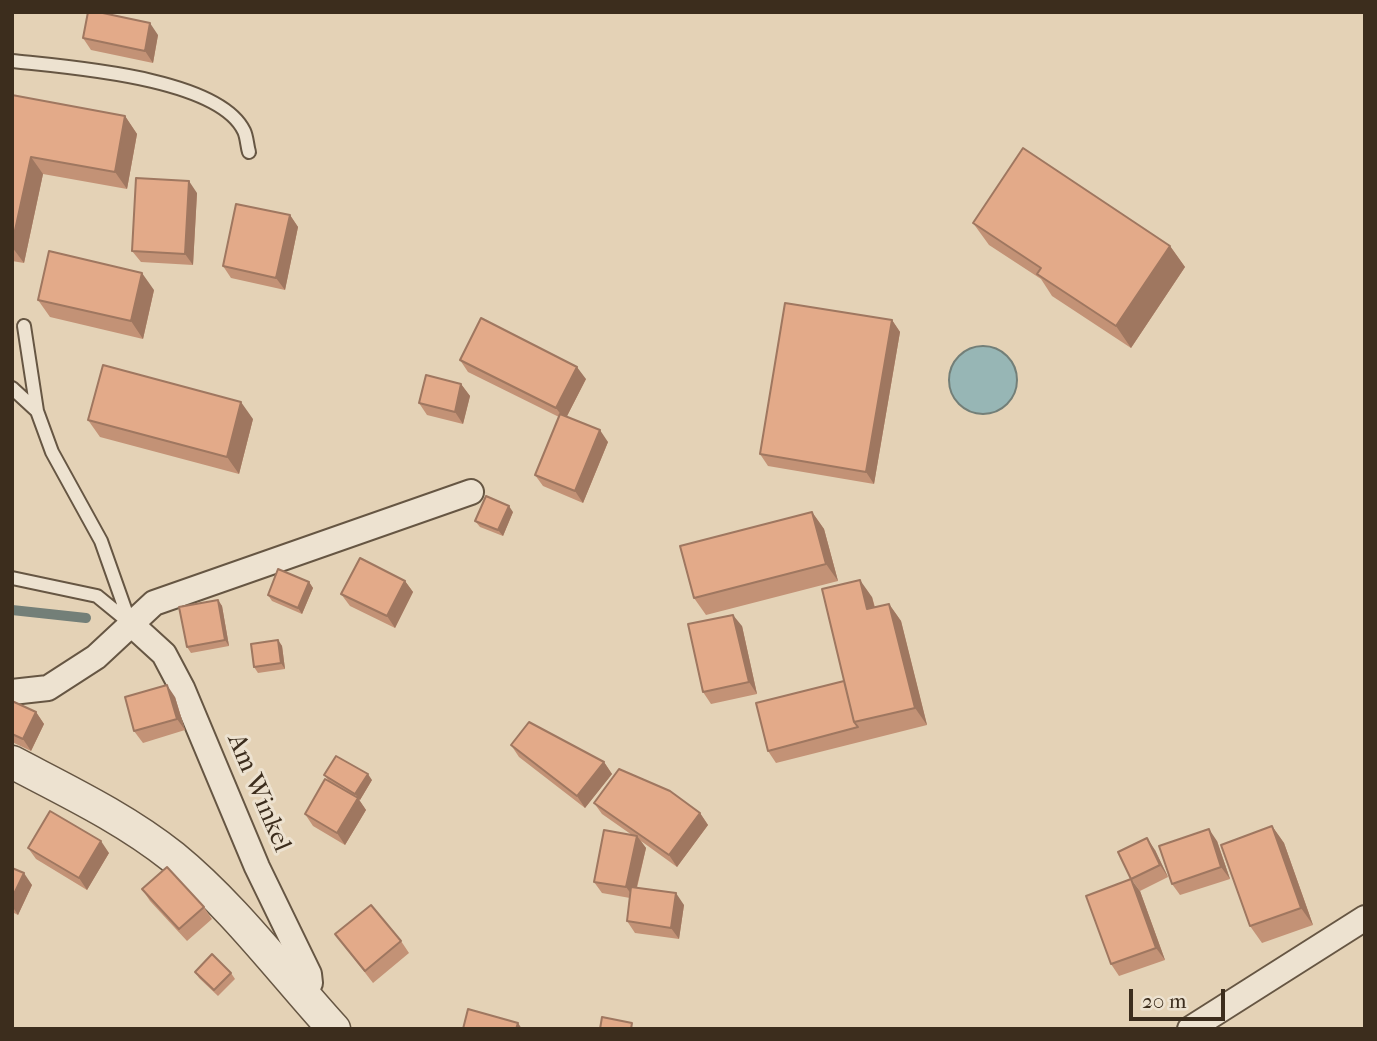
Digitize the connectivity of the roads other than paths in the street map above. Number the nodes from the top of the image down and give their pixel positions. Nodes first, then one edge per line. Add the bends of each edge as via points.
1 (12, 61) edge
2 (249, 152) dead end
3 (24, 326) dead end
4 (12, 388) edge
5 (37, 411) junction
6 (471, 492) dead end
7 (12, 578) edge
8 (130, 623) junction
9 (12, 692) edge
10 (12, 762) edge
11 (1365, 918) edge
12 (303, 995) junction
13 (334, 1029) edge
14 (1191, 1029) edge

1 - 2 lane via 86,68 195,93 236,122 244,131
3 - 5 lane
4 - 5 lane
5 - 8 lane via 52,452 101,541
6 - 8 street via 154,603
7 - 8 lane via 97,596
8 - 9 street via 96,657 48,688
8 - 12 street, Am Winkel via 164,654 182,688 257,867 309,974
10 - 12 street via 121,820 174,858
11 - 14 street
12 - 13 street

